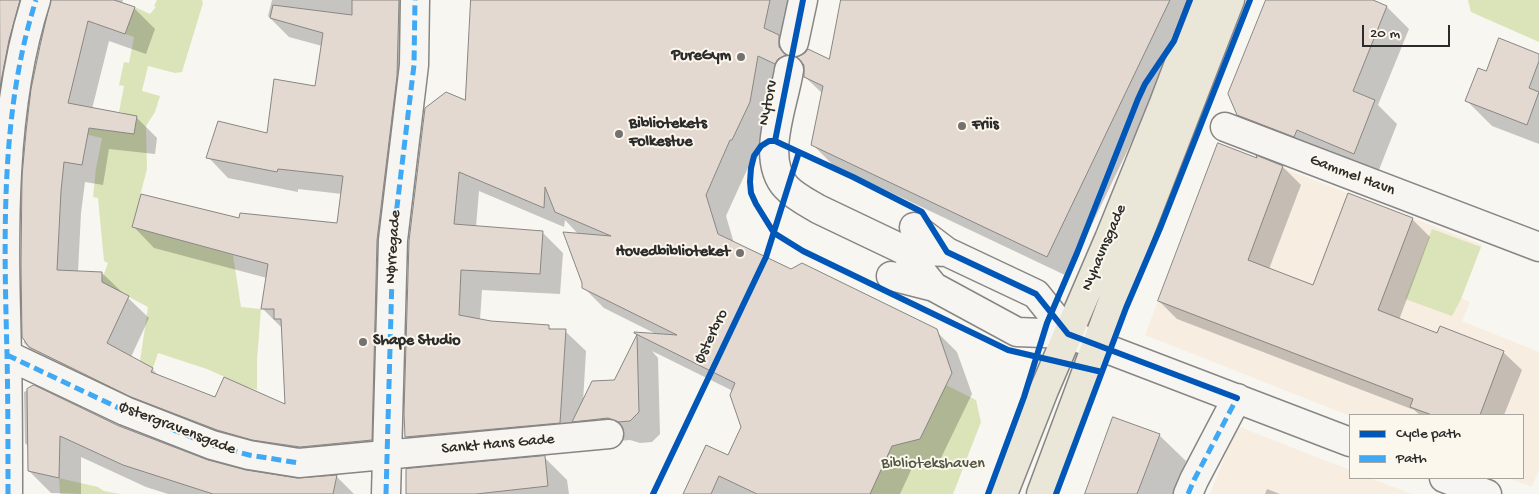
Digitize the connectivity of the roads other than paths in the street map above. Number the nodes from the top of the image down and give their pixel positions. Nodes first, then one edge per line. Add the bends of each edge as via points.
1 (36, 0) edge
2 (415, 0) edge
3 (803, 0) edge
4 (1202, 0) edge
5 (1230, 0) edge
6 (794, 42) dead end
7 (789, 70) dead end
8 (1225, 127) dead end
9 (909, 238) junction
10 (1539, 247) edge
11 (891, 276) dead end
12 (934, 287) junction
13 (1068, 334) junction
14 (1097, 344) junction
15 (7, 355) junction
16 (1237, 398) junction
17 (609, 434) dead end
18 (1349, 442) edge
19 (387, 456) junction
20 (1447, 479) edge
21 (8, 494) edge
22 (386, 494) edge
23 (1003, 494) edge
24 (1041, 494) edge
25 (1188, 494) edge
26 (1487, 494) edge

1 - 15 street via 15,77 6,157
2 - 19 street, Nørregade via 414,65 393,240
3 - 6 street
4 - 13 main road, Nyhavnsgade via 1164,103
5 - 14 main road, Nyhavnsgade
7 - 9 street, Nytorv via 775,141 779,177 805,202 835,218
8 - 10 street, Gammel Havn
9 - 12 street
9 - 13 street via 947,252 1036,294
11 - 12 street
12 - 13 street via 1017,332
13 - 14 street
13 - 23 main road, Nyhavnsgade
14 - 16 street
14 - 24 main road, Nyhavnsgade
15 - 19 street, Østergravensgade via 125,410 212,445 249,456 299,463
15 - 21 street
16 - 18 street
16 - 25 street
17 - 19 street, Sankt Hans Gade
19 - 22 street, Nørregade
20 - 26 street

